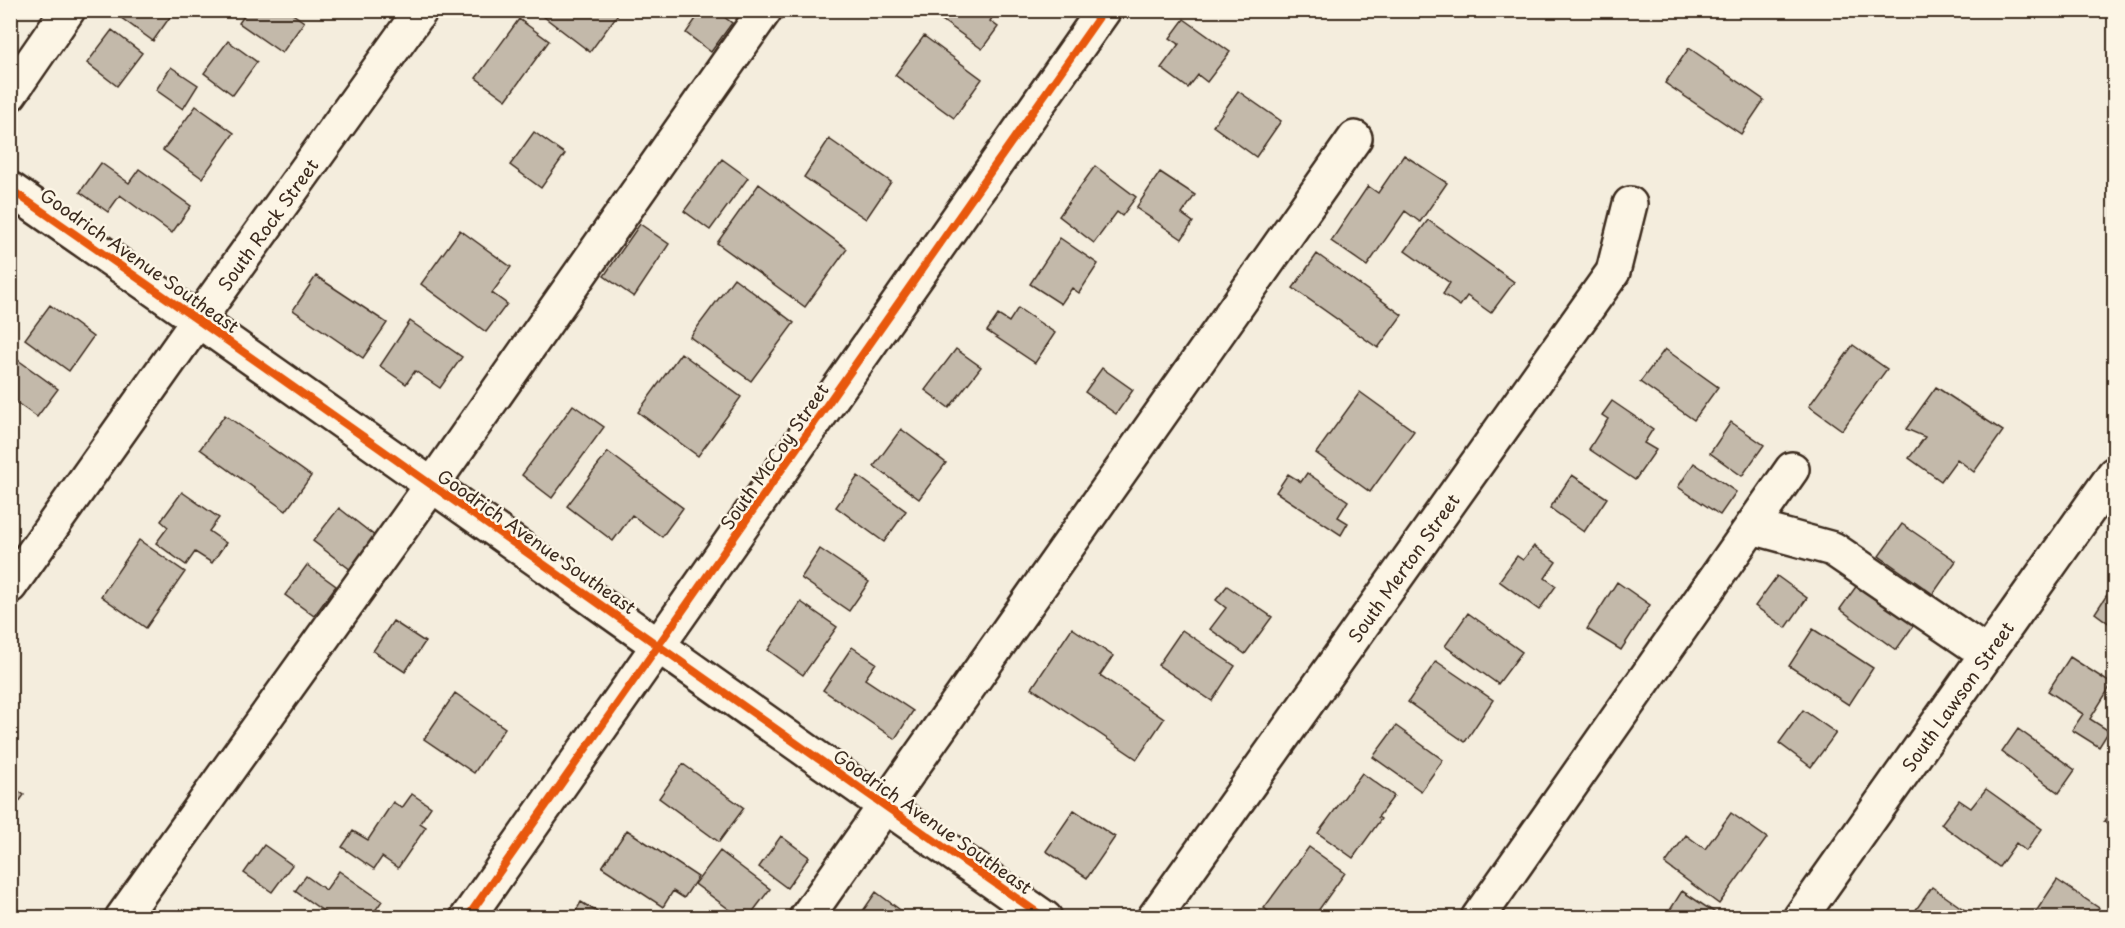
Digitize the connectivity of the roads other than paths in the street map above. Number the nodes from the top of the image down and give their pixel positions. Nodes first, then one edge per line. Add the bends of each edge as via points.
1 (68, 10) edge
2 (421, 10) edge
3 (765, 10) edge
4 (1104, 10) edge
5 (10, 94) edge
6 (1355, 138) dead end
7 (10, 189) edge
8 (1630, 204) dead end
9 (199, 319) junction
10 (1792, 469) dead end
11 (432, 485) junction
12 (2110, 490) edge
13 (1752, 527) junction
14 (10, 586) edge
15 (659, 646) junction
16 (1987, 654) junction
17 (885, 806) junction
18 (122, 918) edge
19 (467, 918) edge
20 (806, 918) edge
21 (1045, 918) edge
22 (1154, 918) edge
23 (1478, 918) edge
24 (1800, 918) edge

1 - 5 street
2 - 9 street, South Rock Street
3 - 11 street
4 - 15 street, South McCoy Street
6 - 17 street
7 - 9 street, Goodrich Avenue Southeast
8 - 22 street, South Merton Street via 1613,272
9 - 11 street, Goodrich Avenue Southeast
9 - 14 street, South Rock Street
10 - 13 street
11 - 15 street, Goodrich Avenue Southeast
11 - 18 street
12 - 16 street, South Lawson Street
13 - 16 street via 1833,549
13 - 23 street
15 - 17 street, Goodrich Avenue Southeast
15 - 19 street, South McCoy Street
16 - 24 street, South Lawson Street
17 - 20 street
17 - 21 street, Goodrich Avenue Southeast

